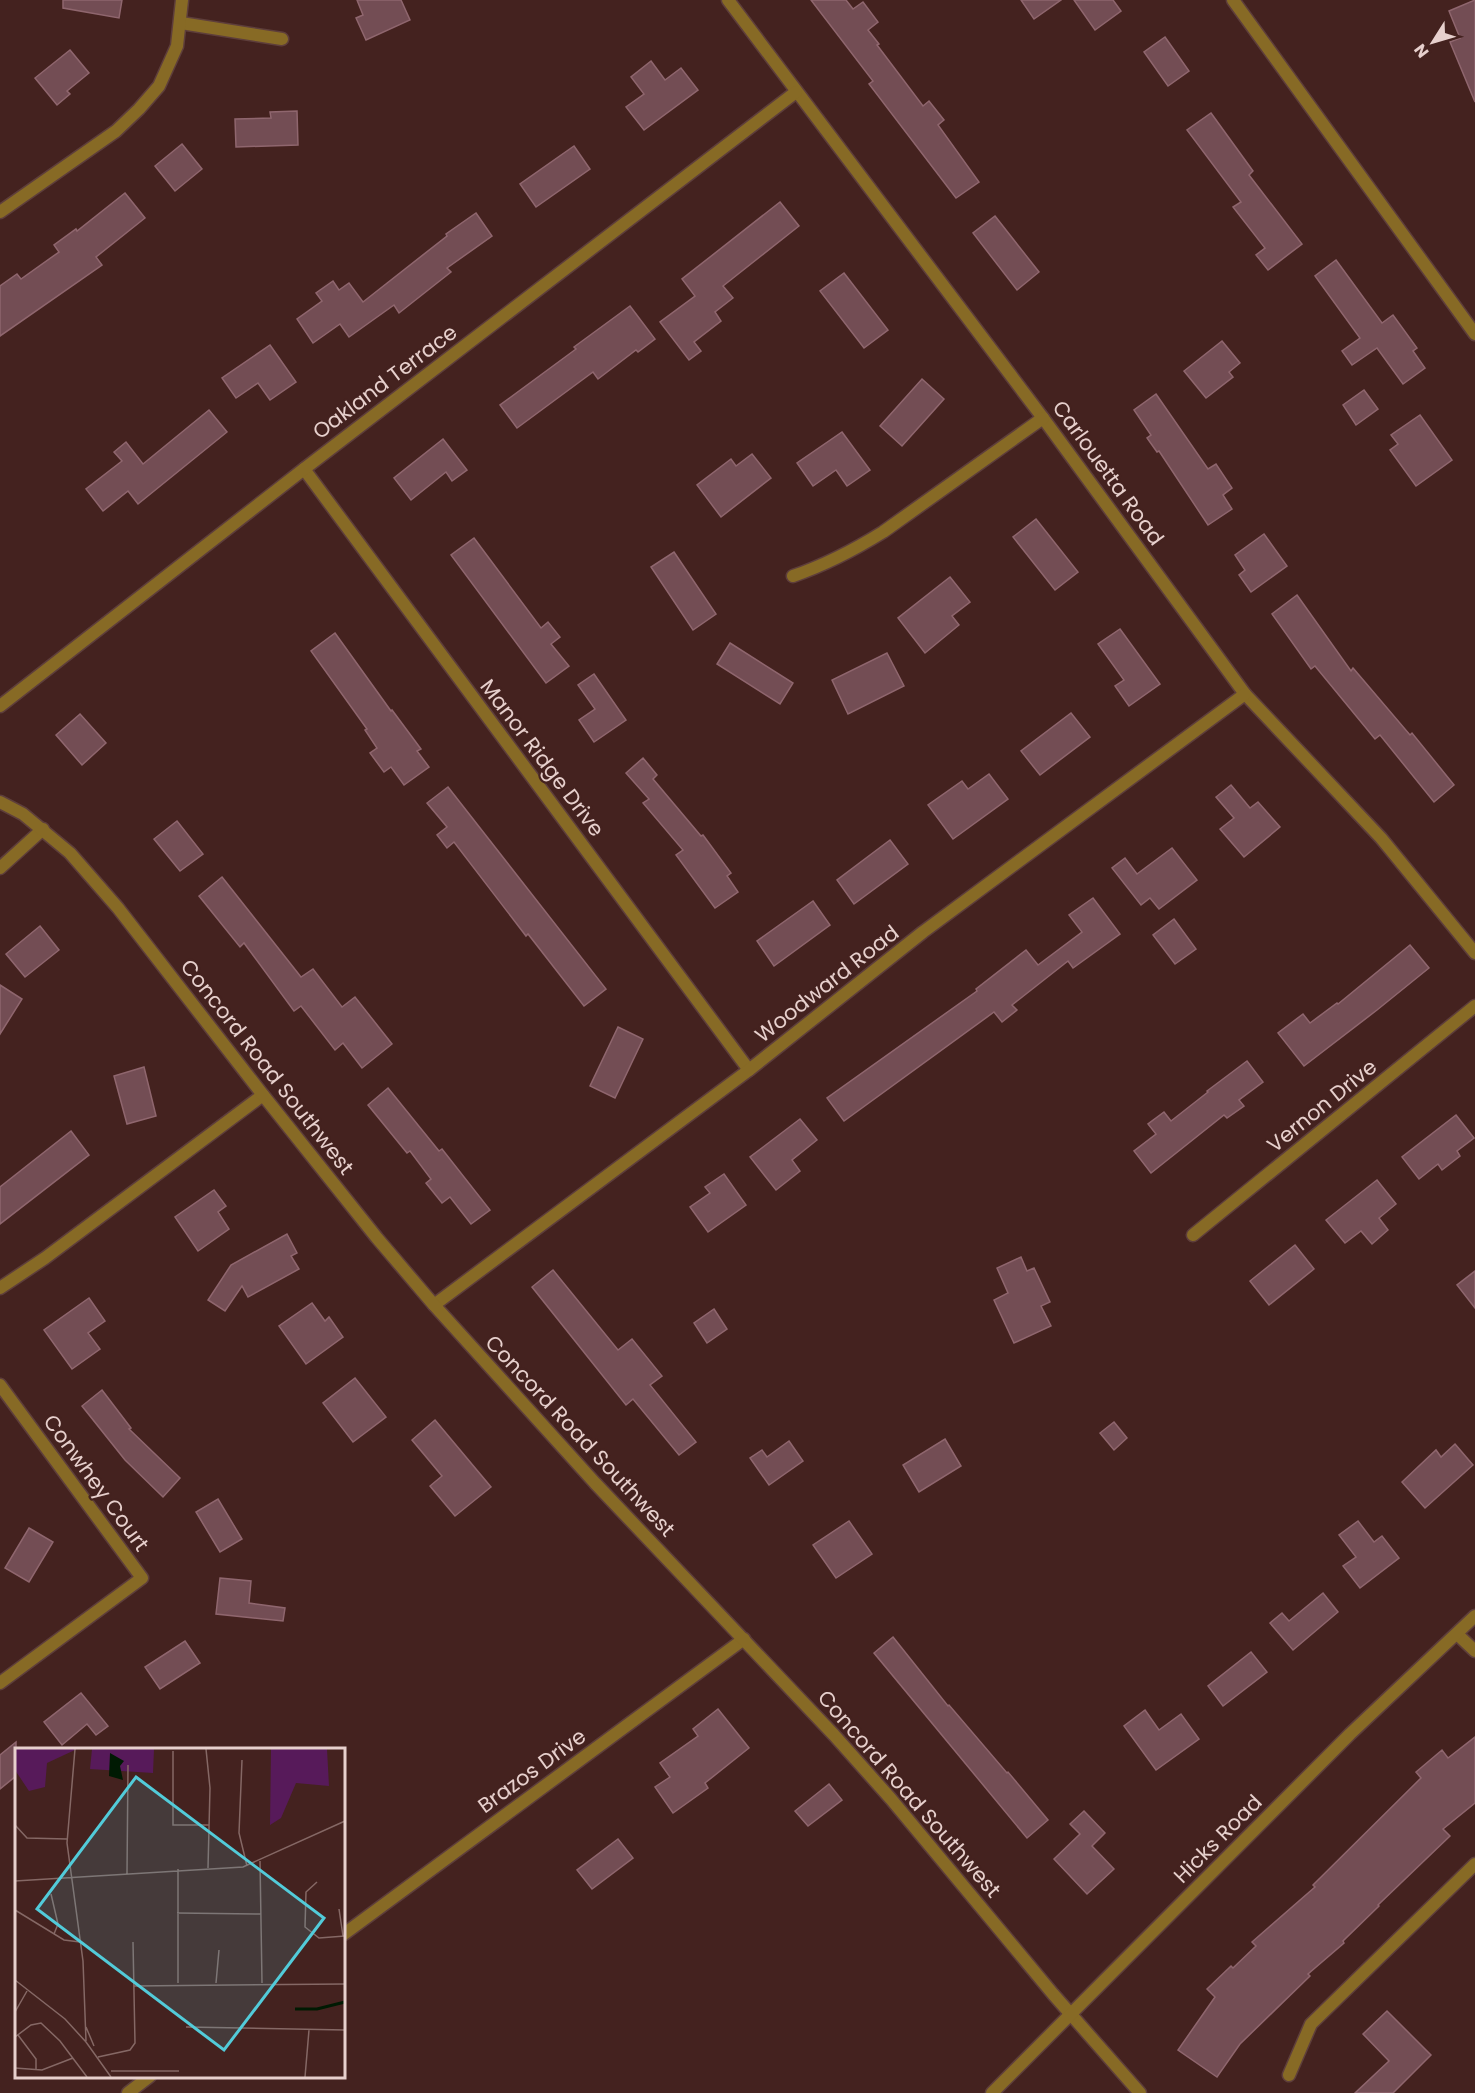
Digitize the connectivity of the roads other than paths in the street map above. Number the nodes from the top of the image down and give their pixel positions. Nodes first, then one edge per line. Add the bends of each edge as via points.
1 (182, 0) edge
2 (728, 0) edge
3 (1233, 0) edge
4 (181, 23) junction
5 (282, 39) dead end
6 (796, 92) junction
7 (0, 212) edge
8 (1475, 334) edge
9 (1043, 418) junction
10 (304, 469) junction
11 (793, 576) dead end
12 (1245, 694) junction
13 (0, 706) edge
14 (0, 802) edge
15 (43, 829) junction
16 (0, 867) edge
17 (1475, 953) edge
18 (1475, 1006) edge
19 (749, 1070) junction
20 (263, 1095) junction
21 (1193, 1235) dead end
22 (0, 1288) edge
23 (434, 1305) junction
24 (0, 1385) edge
25 (1475, 1616) edge
26 (1457, 1634) junction
27 (744, 1639) junction
28 (1475, 1651) edge
29 (0, 1683) edge
30 (1475, 1863) edge
31 (345, 1933) edge
32 (1071, 2014) junction
33 (1289, 2075) dead end
34 (147, 2078) edge
35 (128, 2093) edge
36 (992, 2093) edge
37 (1140, 2093) edge

1 - 4 street
2 - 6 street, Carlouetta Road
3 - 8 street
4 - 5 street
4 - 7 street via 177,46 159,86 139,110 116,131
6 - 9 street, Carlouetta Road
6 - 10 street, Oakland Terrace
9 - 11 street via 859,548
9 - 12 street, Carlouetta Road
10 - 13 street, Oakland Terrace
10 - 19 street, Manor Ridge Drive
12 - 17 street, Carlouetta Road via 1381,838
12 - 19 street, Woodward Road via 923,932
14 - 15 street, Concord Road Southwest
15 - 16 street
15 - 20 street, Concord Road Southwest via 70,853 118,908
18 - 21 street, Vernon Drive
19 - 23 street, Woodward Road
20 - 22 street
20 - 23 street, Concord Road Southwest
23 - 27 street, Concord Road Southwest via 595,1483
24 - 29 street, Conwhey Court via 142,1578
25 - 26 street, Hicks Road
26 - 28 street
26 - 32 street, Hicks Road via 1342,1742
27 - 31 street, Brazos Drive
27 - 32 street, Concord Road Southwest via 891,1800
30 - 33 street via 1311,2024
32 - 36 street, Hicks Road
32 - 37 street, Concord Road Southwest
34 - 35 street

